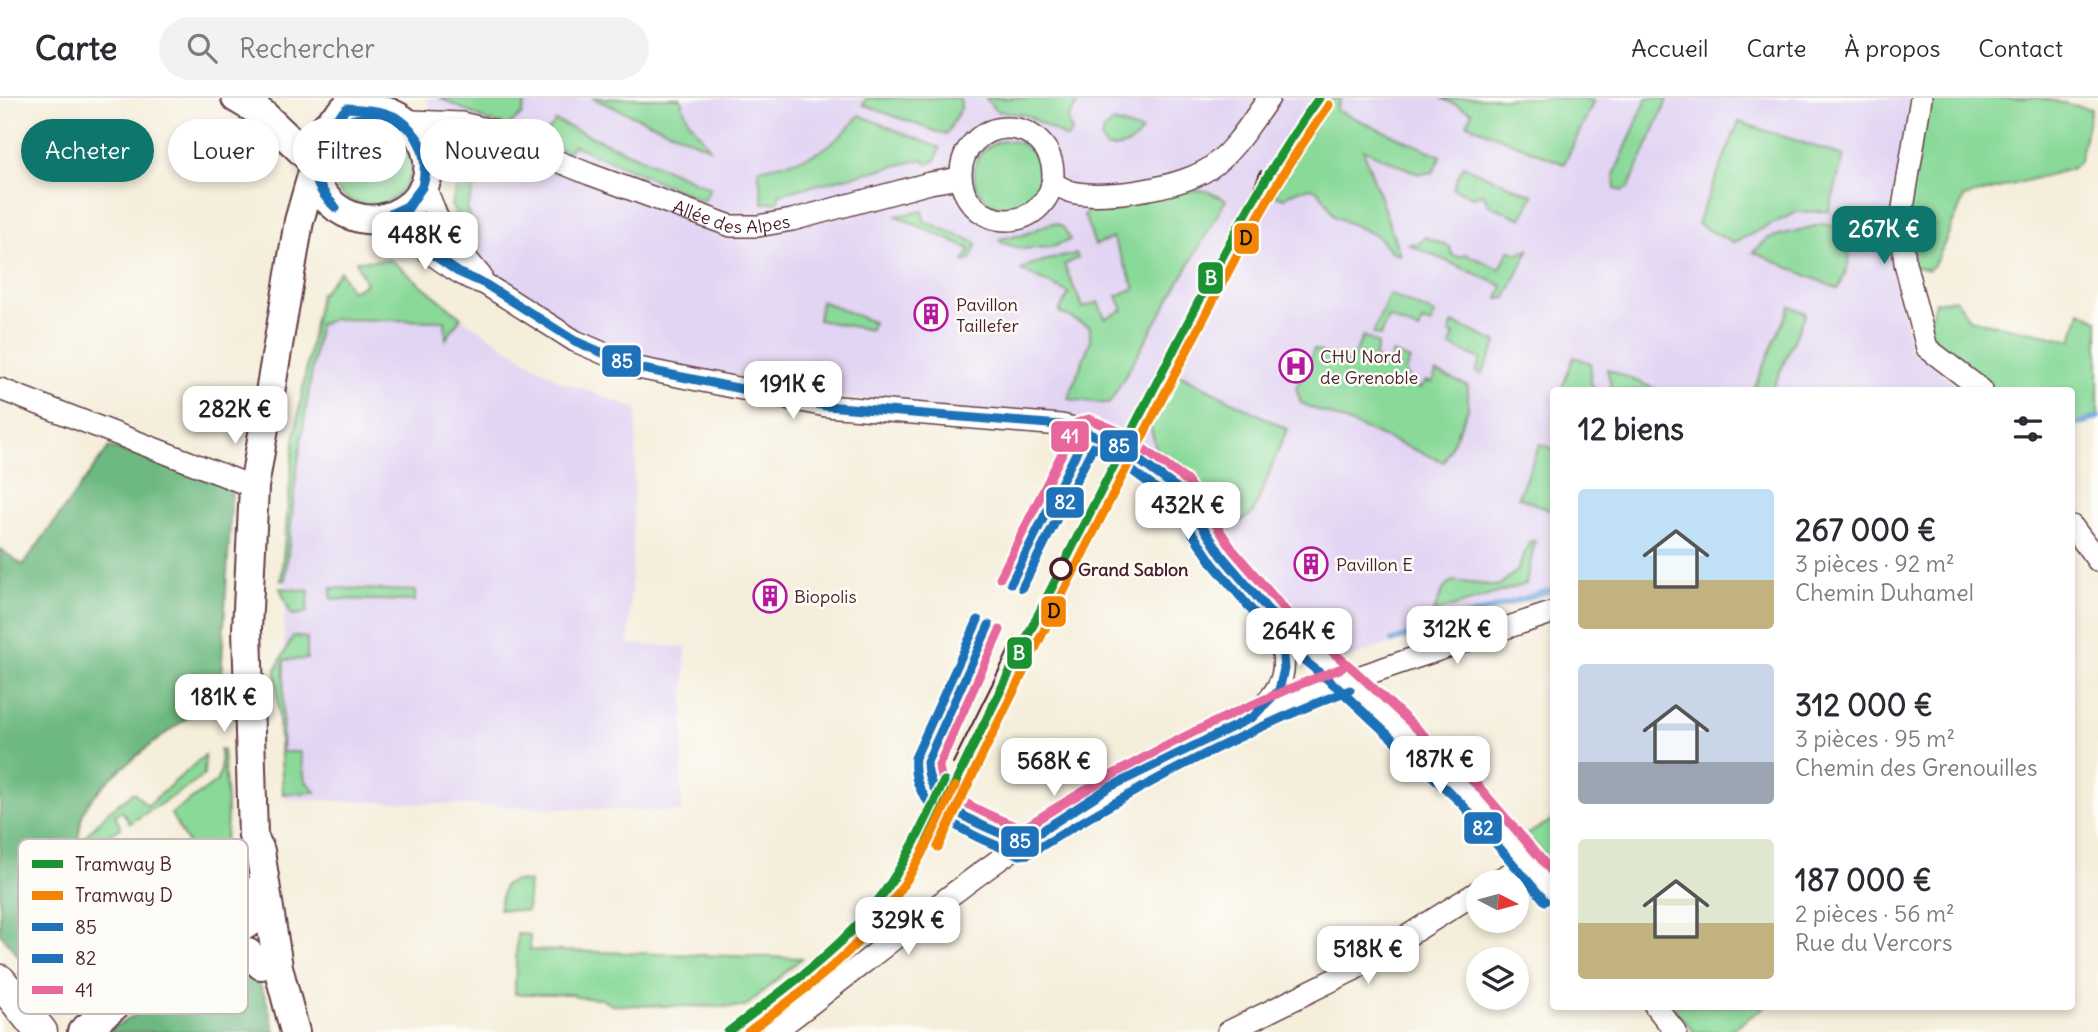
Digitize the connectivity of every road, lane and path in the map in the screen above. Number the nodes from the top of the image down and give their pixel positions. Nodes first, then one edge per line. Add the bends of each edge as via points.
1 (236, 98) edge
2 (1269, 98) edge
3 (1921, 98) edge
4 (344, 109) edge
5 (402, 110) edge
6 (263, 114) junction
7 (446, 119) edge
8 (420, 139) edge
9 (293, 146) edge
10 (564, 162) edge
11 (960, 178) junction
12 (309, 182) edge
13 (319, 182) edge
14 (422, 182) edge
15 (426, 182) edge
16 (1052, 183) junction
17 (339, 211) junction
18 (381, 219) junction
19 (292, 271) junction
20 (485, 284) junction
21 (1978, 387) edge
22 (0, 389) edge
23 (254, 487) junction
24 (2075, 530) edge
25 (2098, 561) edge
26 (1550, 613) edge
27 (1280, 624) junction
28 (1346, 679) junction
29 (1253, 717) junction
30 (1527, 864) junction
31 (1516, 870) edge
32 (1550, 889) edge
33 (257, 890) junction
34 (248, 896) edge
35 (1466, 899) edge
36 (254, 920) junction
37 (248, 923) edge
38 (248, 953) edge
39 (261, 965) junction
40 (0, 981) edge
41 (18, 1003) edge
42 (1659, 1010) edge
43 (27, 1014) edge
44 (104, 1014) edge
45 (41, 1032) edge
46 (82, 1032) edge
47 (278, 1032) edge
48 (295, 1032) edge
49 (774, 1032) edge
50 (1228, 1032) edge
51 (1676, 1032) edge

1 - 6 street
2 - 16 street via 1240,141 1212,167 1160,188 1093,194 1071,192
3 - 21 street via 1901,219 1905,263 1927,348
4 - 5 street via 364,104
4 - 6 street via 289,119
5 - 7 street, Allée des Alpes
5 - 8 street
6 - 9 street
10 - 11 street, Allée des Alpes via 732,226 792,220
11 - 16 street via 975,208 1004,220 1035,210
11 - 16 street via 969,146 982,134 1000,127 1019,128 1036,137 1049,155
12 - 19 street
13 - 17 street via 326,199
14 - 18 street via 402,210
15 - 20 street via 442,229
17 - 18 street via 366,220
17 - 19 street via 318,223
18 - 20 street via 408,233 471,280
19 - 23 street
20 - 27 street via 575,341 638,368 826,406 1061,425 1114,442 1178,489 1222,556
22 - 23 street
23 - 33 street via 247,629 253,836 260,851
24 - 25 street
26 - 28 street
27 - 28 street
27 - 29 street via 1284,668 1279,690
28 - 29 street
28 - 30 street via 1470,795
29 - 49 street via 1108,788 1047,828
30 - 31 street
30 - 32 street
33 - 34 street
33 - 36 street
33 - 48 street
35 - 50 street via 1353,970
36 - 37 street
36 - 39 street
38 - 39 street
39 - 47 street
40 - 41 main road
42 - 51 street
43 - 45 main road
44 - 46 street

